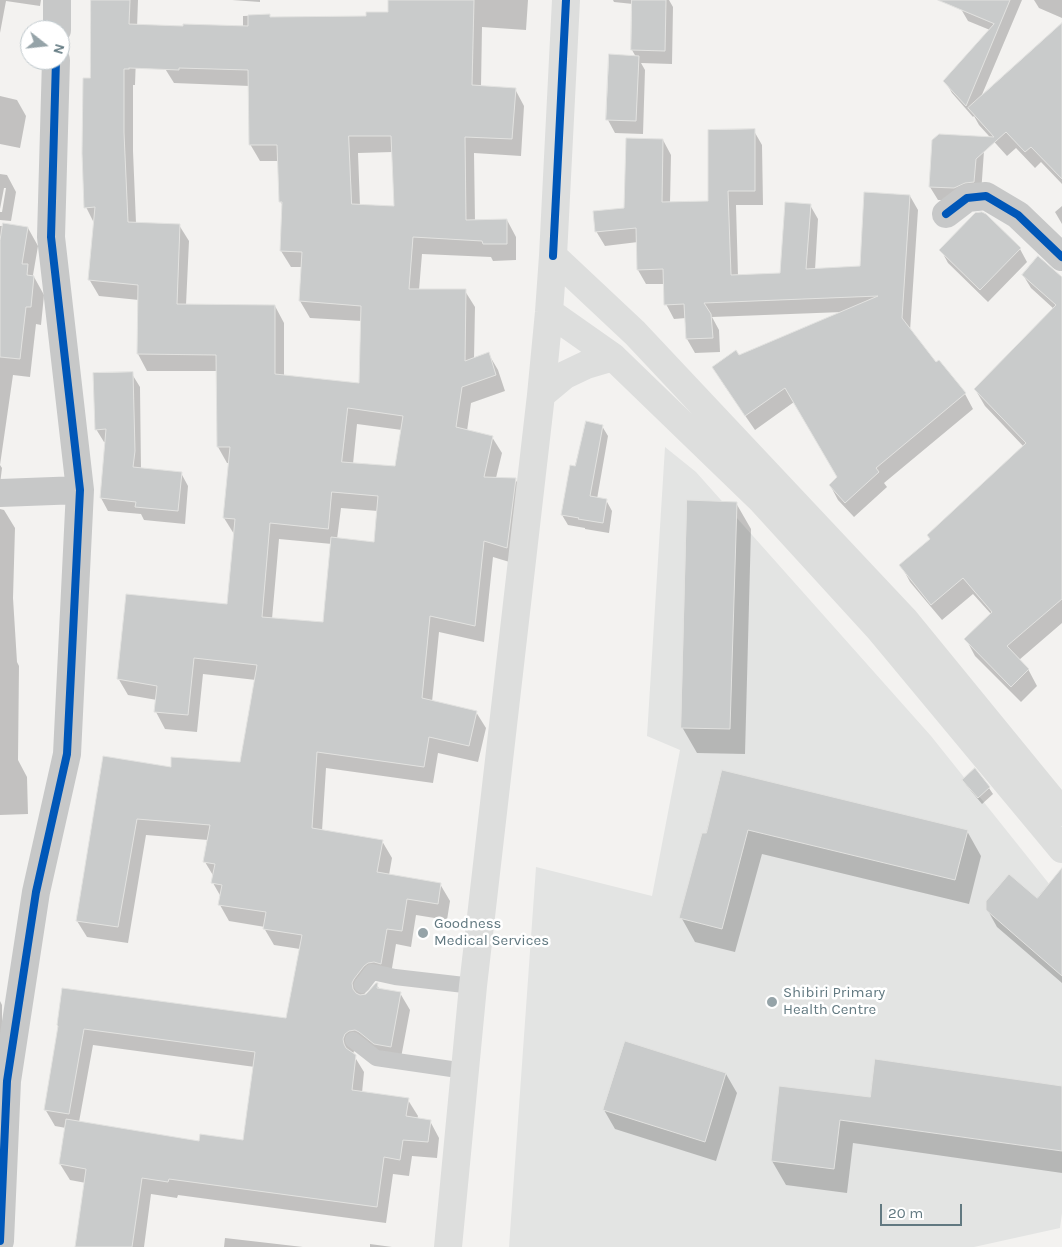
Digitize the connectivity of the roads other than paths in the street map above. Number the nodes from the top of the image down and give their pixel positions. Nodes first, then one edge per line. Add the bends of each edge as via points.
1 (58, 0) edge
2 (566, 0) edge
3 (57, 20) edge
4 (56, 70) edge
5 (946, 214) dead end
6 (553, 256) junction
7 (1062, 258) edge
8 (549, 312) junction
9 (613, 357) junction
10 (541, 395) junction
11 (80, 490) junction
12 (0, 493) edge
13 (1062, 812) edge
14 (1062, 849) edge
15 (362, 986) dead end
16 (473, 986) junction
17 (352, 1040) dead end
18 (465, 1071) junction
19 (0, 1241) edge
20 (448, 1247) edge

1 - 3 street
2 - 6 main road
4 - 11 street via 51,237
5 - 7 street via 967,198 986,196 1018,215
6 - 8 main road
6 - 13 main road via 635,333 904,620
8 - 9 main road
8 - 10 main road
9 - 10 main road via 565,375
9 - 14 main road via 762,501 879,629
10 - 16 main road
11 - 12 street
11 - 19 street via 67,754 36,892 7,1081
15 - 16 lane via 372,972
16 - 18 main road
17 - 18 lane via 376,1058
18 - 20 main road

